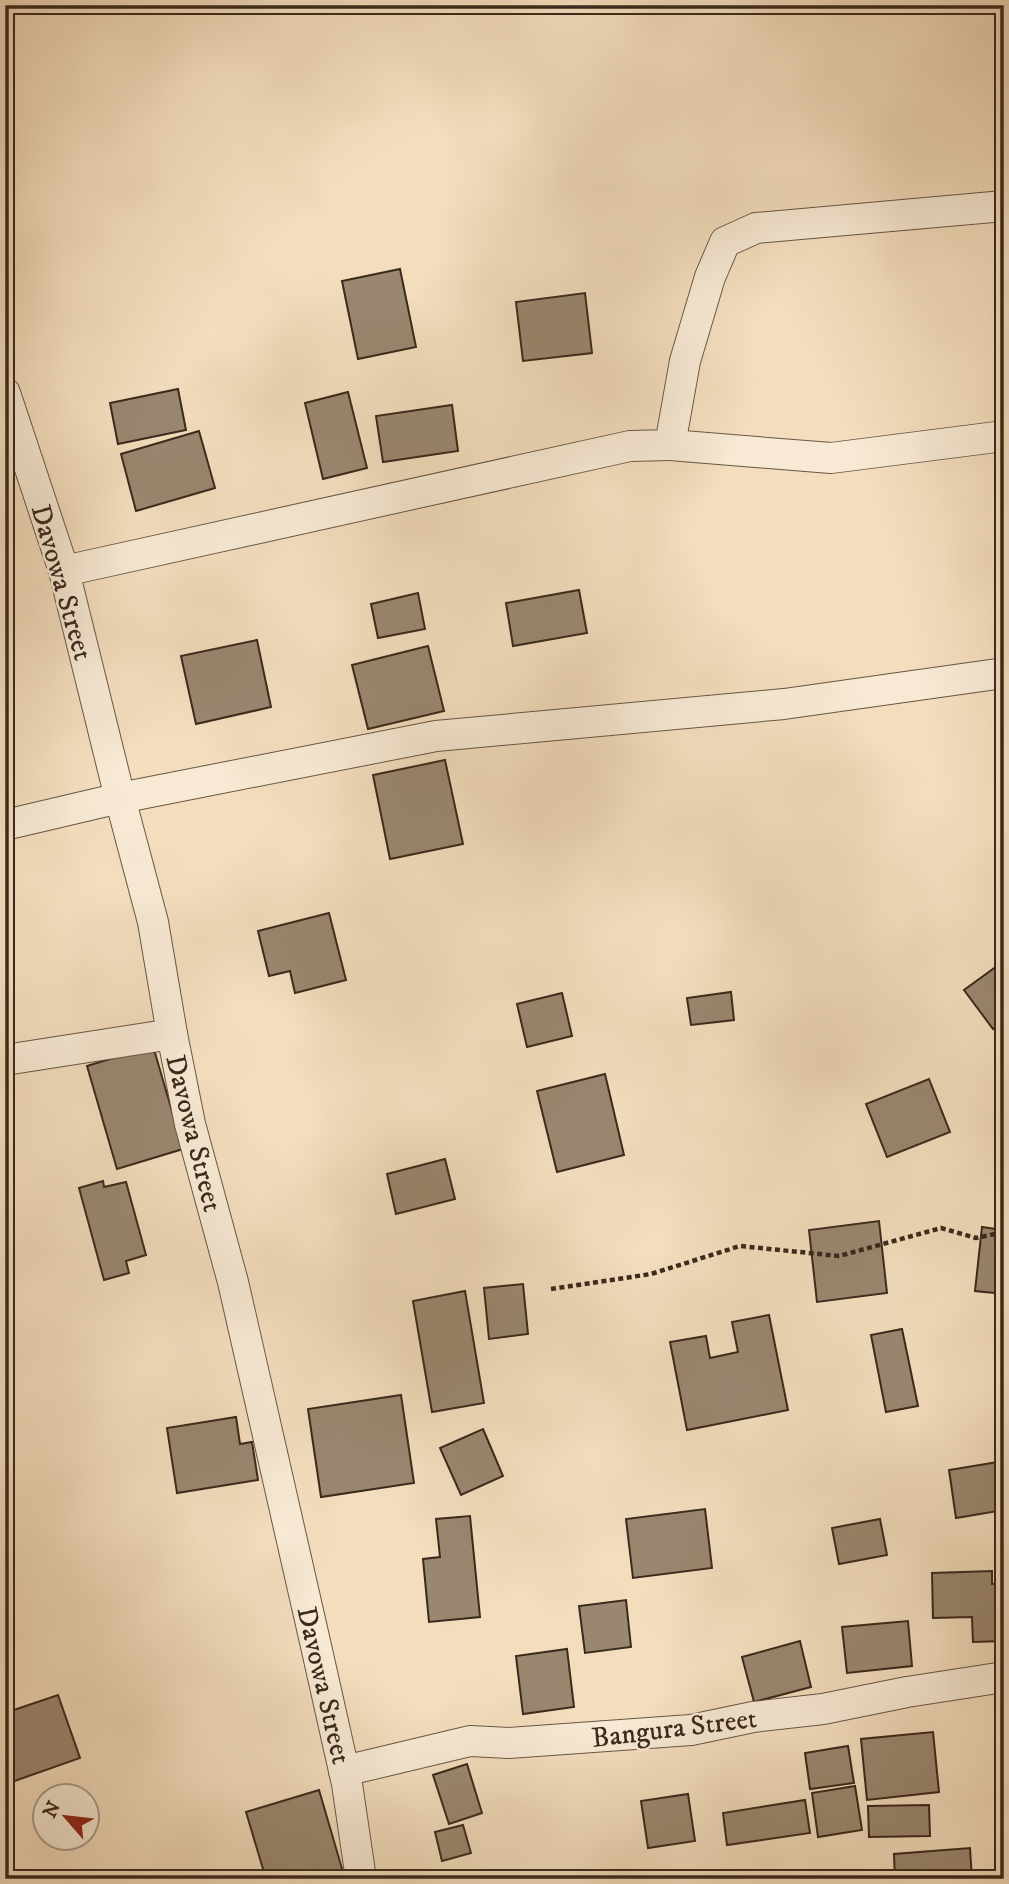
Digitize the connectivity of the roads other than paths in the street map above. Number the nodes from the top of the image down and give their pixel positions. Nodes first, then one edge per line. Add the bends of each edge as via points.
1 (1004, 206) edge
2 (5, 393) edge
3 (1004, 436) edge
4 (670, 445) junction
5 (64, 571) junction
6 (1004, 673) edge
7 (120, 798) junction
8 (5, 825) edge
9 (172, 1034) junction
10 (5, 1060) edge
11 (1004, 1677) edge
12 (344, 1771) junction
13 (361, 1879) edge

1 - 4 street via 756,228 725,242 685,361
2 - 5 street, Davowa Street
3 - 4 street via 831,458
4 - 5 street via 630,446
5 - 7 street, Davowa Street
6 - 7 street via 785,704 436,736
7 - 8 street
7 - 9 street, Davowa Street via 153,922
9 - 10 street
9 - 12 street, Davowa Street
11 - 12 street, Bangura Street via 691,1730 470,1741
12 - 13 street, Davowa Street

